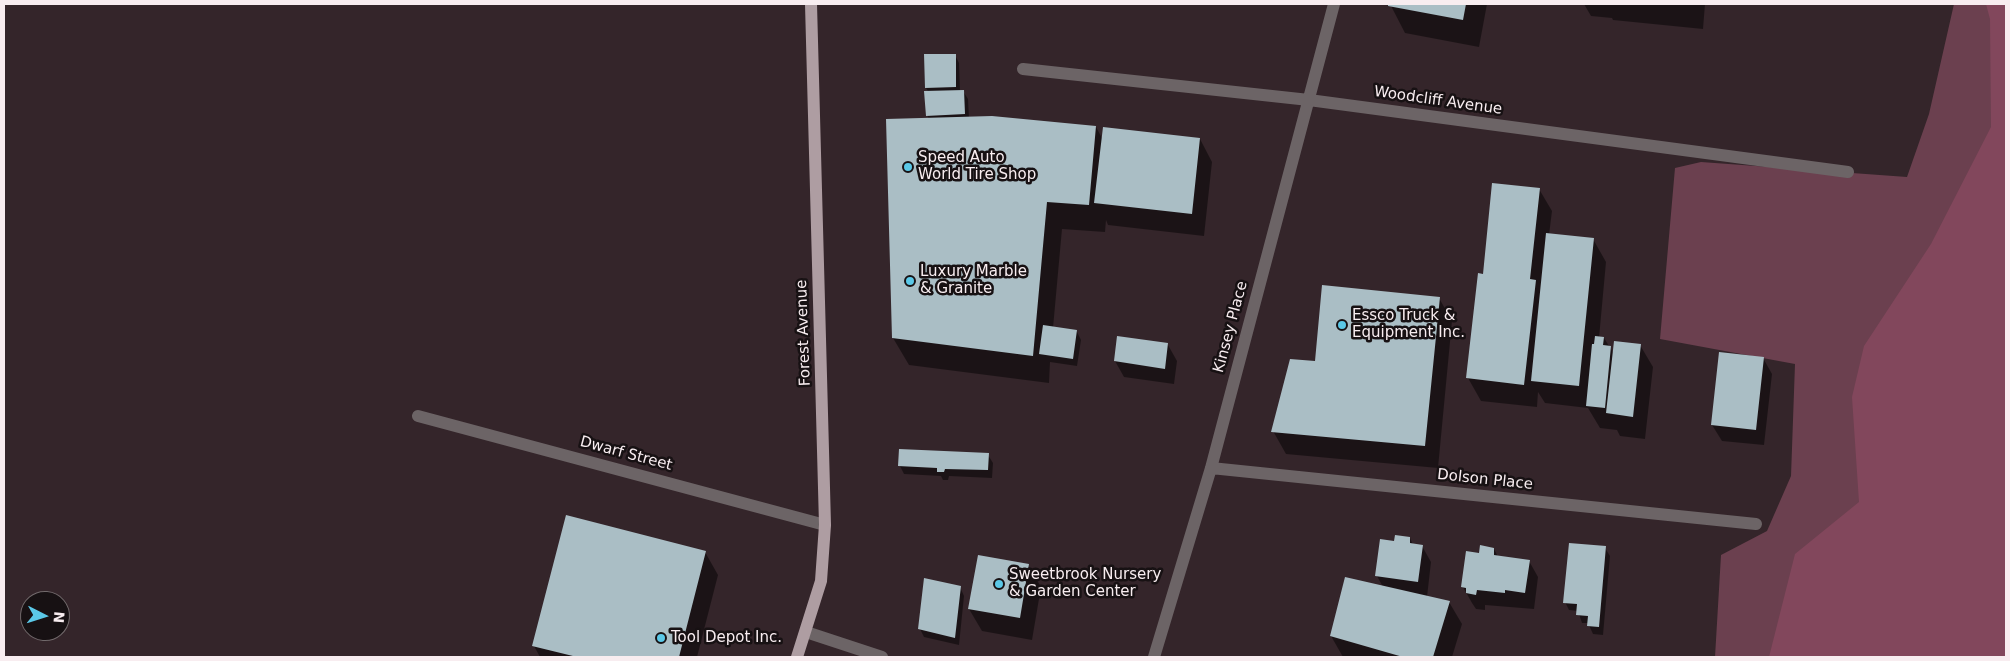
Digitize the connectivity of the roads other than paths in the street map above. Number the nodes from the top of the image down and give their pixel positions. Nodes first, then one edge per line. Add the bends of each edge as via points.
1 (811, 4) edge
2 (1334, 4) edge
3 (1023, 69) dead end
4 (1309, 100) junction
5 (1848, 172) dead end
6 (418, 416) dead end
7 (1211, 468) junction
8 (1756, 524) dead end
9 (826, 525) junction
10 (806, 632) junction
11 (796, 657) edge
12 (882, 657) edge
13 (1154, 657) edge

1 - 9 main road, Forest Avenue
2 - 4 street, Kinsey Place
3 - 4 street, Woodcliff Avenue
4 - 5 street, Woodcliff Avenue
4 - 7 street, Kinsey Place
6 - 9 street, Dwarf Street
7 - 8 street, Dolson Place
7 - 13 street, Kinsey Place
9 - 10 main road, Forest Avenue via 820,581
10 - 11 main road, Forest Avenue
10 - 12 street

